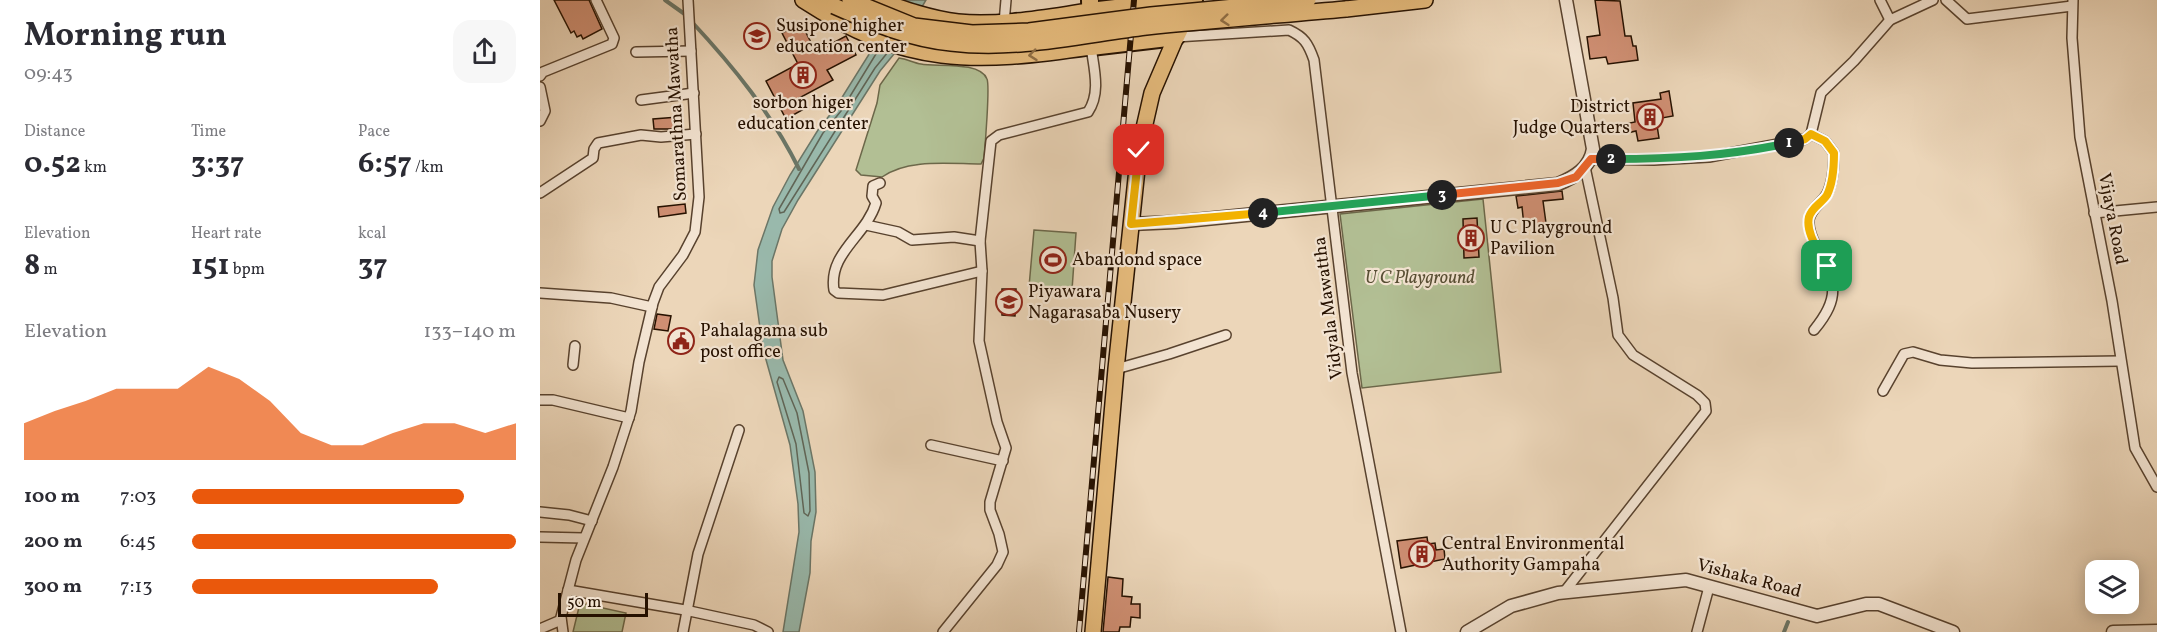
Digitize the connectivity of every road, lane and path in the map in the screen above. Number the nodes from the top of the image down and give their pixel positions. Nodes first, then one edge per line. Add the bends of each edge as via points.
1 (596, 0) edge
2 (688, 0) edge
3 (803, 0) edge
4 (850, 0) edge
5 (1006, 0) edge
6 (1183, 0) edge
7 (1194, 0) edge
8 (1308, 0) edge
9 (1425, 0) edge
10 (1566, 0) edge
11 (1880, 0) edge
12 (1933, 0) edge
13 (1946, 0) edge
14 (1384, 2) edge
15 (829, 3) edge
16 (885, 3) edge
17 (2072, 3) edge
18 (1090, 5) edge
19 (1890, 20) junction
20 (1004, 23) junction
21 (1176, 37) junction
22 (1091, 47) junction
23 (691, 51) junction
24 (636, 52) dead end
25 (540, 76) edge
26 (540, 87) edge
27 (694, 93) junction
28 (640, 100) dead end
29 (540, 121) edge
30 (696, 134) junction
31 (1811, 134) junction
32 (1588, 163) junction
33 (880, 183) dead end
34 (540, 193) edge
35 (1333, 206) junction
36 (2157, 207) edge
37 (2094, 213) junction
38 (1131, 224) junction
39 (866, 225) junction
40 (980, 241) junction
41 (982, 271) junction
42 (540, 293) edge
43 (652, 307) junction
44 (1814, 330) dead end
45 (1226, 335) dead end
46 (575, 346) dead end
47 (2120, 361) junction
48 (573, 365) dead end
49 (1116, 369) junction
50 (1882, 391) dead end
51 (540, 400) edge
52 (629, 418) junction
53 (739, 429) dead end
54 (931, 445) dead end
55 (1003, 460) junction
56 (2157, 487) edge
57 (540, 512) edge
58 (592, 520) junction
59 (540, 537) edge
60 (583, 538) junction
61 (1709, 587) junction
62 (568, 590) junction
63 (1565, 591) junction
64 (686, 610) junction
65 (561, 620) junction
66 (540, 628) edge
67 (2157, 631) edge
68 (563, 632) edge
69 (683, 632) edge
70 (768, 632) edge
71 (943, 632) edge
72 (1093, 632) edge
73 (1401, 632) edge
74 (1468, 632) edge
75 (1697, 632) edge
76 (1953, 632) edge
77 (2113, 632) edge

1 - 25 street via 614,38 612,44
2 - 23 street, Somarathna Mawatha
22 -> 3 main road via 974,59 906,49 870,36
4 - 8 main road, bridge via 914,26 972,33 1029,31
5 - 20 street
6 - 18 highway
7 - 21 highway
9 - 14 main road
10 - 32 street via 1593,149
11 - 19 street
12 - 19 street
13 - 17 street, Vijaya Road via 1966,19
14 -> 15 main road, bridge via 974,45 912,35
16 - 20 main road via 957,21
17 - 37 street, Vijaya Road via 2080,137
18 - 20 main road
18 - 22 highway
19 - 31 street via 1821,93
21 - 22 highway
21 - 35 street, Vidyala Mawattha via 1289,30 1302,36 1314,60
21 - 38 main road via 1144,119
22 - 40 street via 1096,81 1088,112 999,135 991,141
23 - 24 street
23 - 27 street, Somarathna Mawatha
26 - 29 street via 544,111
27 - 28 street
27 - 30 street, Somarathna Mawatha
30 - 34 street via 641,135 598,143 594,158
30 - 43 street, Somarathna Mawatha via 699,203 695,232 659,287
31 - 32 street via 1805,139 1709,157
31 - 44 street via 1825,141 1834,153 1827,195 1809,219 1811,236 1833,281 1833,295
32 - 35 street via 1576,177 1558,183
32 - 63 street via 1618,335 1633,355 1697,395 1705,403 1706,411
33 - 39 street via 873,186 876,203
35 - 38 street
35 - 73 street, Vidyala Mawattha via 1352,373
36 - 37 street
37 - 47 street, Vijaya Road
38 - 49 main road
39 - 40 street via 898,232 912,240 954,237
39 - 41 street via 836,264 833,285 838,293 883,295
40 - 41 street
41 - 55 street via 979,341 1006,448
42 - 43 street via 611,298
43 - 52 street, Somarathna Mawatha
45 - 49 street
46 - 48 street
47 - 50 street via 1972,363 1913,352 1904,354
47 - 56 street, Vijaya Road via 2135,448
49 - 72 main road
51 - 52 street
52 - 58 street, Somarathna Mawatha
53 - 64 street via 698,554
54 - 55 street
55 - 71 street via 990,510 1003,552 1001,560
57 - 58 street
58 - 60 street, Somarathna Mawatha
59 - 60 street
60 - 62 street, Somarathna Mawatha
61 - 63 street, Vishaka Road via 1686,580
61 - 75 street
61 - 76 street, Vishaka Road via 1817,616 1866,603 1879,604
62 - 64 street
62 - 65 street, Somarathna Mawatha
63 - 74 street, Vishaka Road via 1511,606
64 - 69 street
64 - 70 street via 754,625
65 - 66 street
65 - 68 street, Somarathna Mawatha
67 - 77 street

